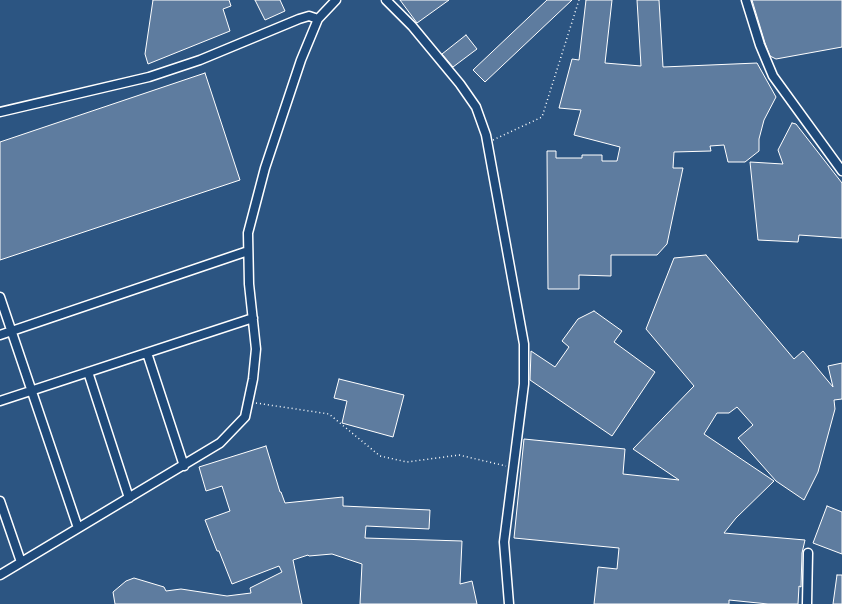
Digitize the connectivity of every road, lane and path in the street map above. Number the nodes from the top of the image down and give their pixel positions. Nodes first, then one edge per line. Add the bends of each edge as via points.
1 (336, 0) edge
2 (386, 0) edge
3 (579, 0) edge
4 (746, 0) edge
5 (318, 19) junction
6 (0, 112) edge
7 (488, 143) junction
8 (842, 171) edge
9 (248, 251) junction
10 (0, 297) edge
11 (253, 318) junction
12 (11, 331) junction
13 (0, 334) edge
14 (146, 353) junction
15 (88, 372) junction
16 (31, 390) junction
17 (0, 401) edge
18 (248, 402) junction
19 (184, 466) junction
20 (513, 468) junction
21 (130, 498) junction
22 (0, 501) edge
23 (78, 528) junction
24 (808, 553) dead end
25 (21, 562) junction
26 (0, 575) edge
27 (509, 604) edge
28 (807, 604) edge

1 - 5 street
2 - 7 street via 412,26 460,84 476,107
3 - 7 path via 542,117
4 - 8 street via 773,76
5 - 6 street via 309,16 299,19 200,60 149,77
5 - 9 street via 301,60 265,168 248,233
7 - 20 street via 524,344 524,384
9 - 11 street
9 - 12 street
10 - 12 street
11 - 14 street
11 - 18 street via 256,349 254,379
12 - 13 street
12 - 16 street
14 - 15 street
14 - 19 street
15 - 16 street
15 - 21 street
16 - 17 street
16 - 23 street
18 - 19 street via 245,417 220,443
18 - 20 path via 329,414 380,456 407,462 459,455
19 - 21 street
20 - 27 street via 504,542
21 - 23 street
22 - 25 street
23 - 25 street
24 - 28 street
25 - 26 street

